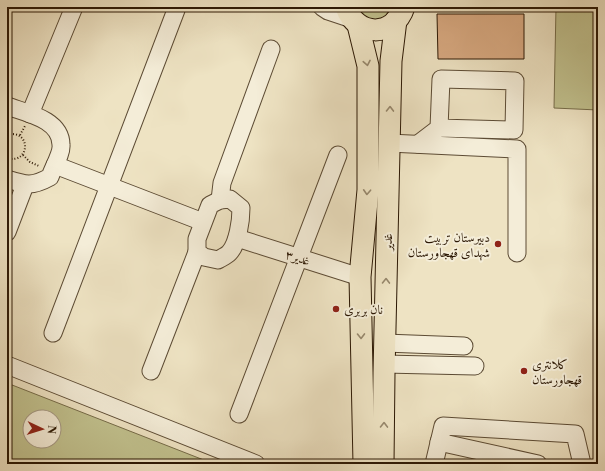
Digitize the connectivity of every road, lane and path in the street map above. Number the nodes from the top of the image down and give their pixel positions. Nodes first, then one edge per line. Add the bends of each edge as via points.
1 (74, 7) edge
2 (322, 7) edge
3 (176, 10) dead end
4 (400, 14) edge
5 (352, 17) edge
6 (271, 49) dead end
7 (7, 106) edge
8 (30, 114) junction
9 (438, 128) junction
10 (7, 134) edge
11 (389, 142) junction
12 (418, 144) junction
13 (22, 154) junction
14 (338, 155) dead end
15 (7, 158) edge
16 (11, 159) junction
17 (7, 164) edge
18 (55, 165) junction
19 (7, 179) edge
20 (25, 185) junction
21 (109, 185) junction
22 (220, 200) junction
23 (203, 222) junction
24 (7, 232) edge
25 (237, 238) junction
26 (197, 252) junction
27 (518, 253) dead end
28 (298, 257) junction
29 (360, 277) junction
30 (53, 333) dead end
31 (385, 343) junction
32 (464, 346) dead end
33 (384, 364) junction
34 (7, 365) edge
35 (475, 366) dead end
36 (151, 371) dead end
37 (239, 414) dead end
38 (439, 442) junction
39 (256, 464) edge
40 (364, 464) edge
41 (384, 464) edge
42 (434, 464) edge
43 (538, 464) edge
44 (582, 464) edge

1 - 8 street
2 - 5 street
3 - 21 street
4 - 5 main road via 390,26 374,30 365,28
11 -> 4 main road, غدیر via 391,61
5 -> 29 main road, غدیر via 368,66 368,190
6 - 22 street via 222,183
7 - 8 street
8 - 18 street via 48,121 59,132 62,145
9 - 9 street via 441,79 515,81 514,130
9 - 12 street
10 - 13 path via 16,134 23,138 25,146
11 - 12 street
31 -> 11 main road, غدیر
12 - 27 street via 517,148
13 - 16 path
13 - 18 path via 39,167
14 - 28 street
15 - 16 path
16 - 17 path
18 - 20 street via 50,177 39,183
18 - 21 street
19 - 20 street
20 - 24 street
21 - 23 street
21 - 30 street
22 - 23 street via 210,205
22 - 25 street via 230,199 241,208
23 - 26 street via 197,238
25 - 26 street via 229,253 218,260 204,257
25 - 28 street, غدیر۳
26 - 36 street
28 - 29 street, غدیر۳
28 - 37 street
29 -> 40 main road, غدیر
31 - 32 street
31 - 33 main road, غدیر
33 - 35 street
41 -> 33 main road, غدیر
34 - 39 street
38 - 42 street
38 - 43 street
38 - 44 street via 443,426 575,434

